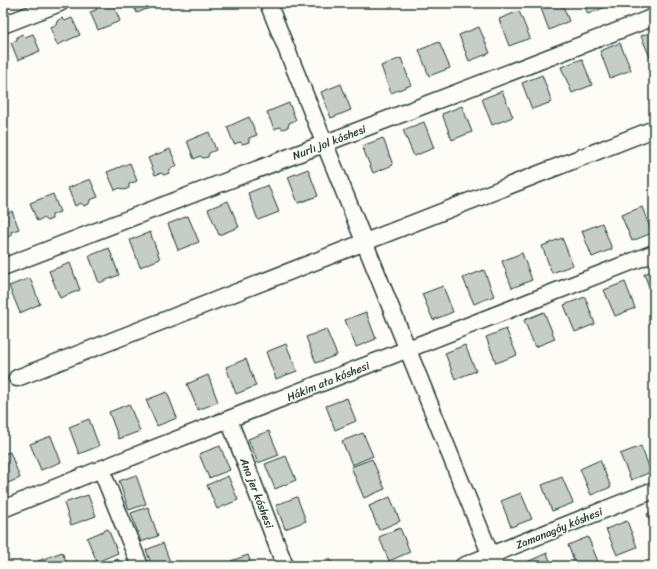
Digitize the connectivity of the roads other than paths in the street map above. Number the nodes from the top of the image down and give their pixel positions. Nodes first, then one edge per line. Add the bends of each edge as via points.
1 (60, 3) edge
2 (268, 3) edge
3 (654, 17) edge
4 (3, 24) edge
5 (654, 129) edge
6 (325, 144) junction
7 (364, 242) junction
8 (654, 253) edge
9 (3, 267) edge
10 (407, 349) junction
11 (17, 378) dead end
12 (229, 420) junction
13 (101, 469) junction
14 (654, 490) edge
15 (3, 510) edge
16 (493, 561) edge
17 (140, 566) edge
18 (285, 566) edge
19 (463, 566) edge

1 - 4 street
2 - 6 street
3 - 6 street, Nurlı jol kóshesi
5 - 7 street
6 - 7 street
6 - 9 street, Nurlı jol kóshesi
7 - 10 street
7 - 11 street
8 - 10 street, Hákim ata kóshesi
10 - 12 street, Hákim ata kóshesi
10 - 16 street
12 - 13 street, Hákim ata kóshesi
12 - 18 street, Ana jer kóshesi
13 - 15 street, Hákim ata kóshesi
13 - 17 street
14 - 16 street, Zamanagóy kóshesi
16 - 19 street, Zamanagóy kóshesi

